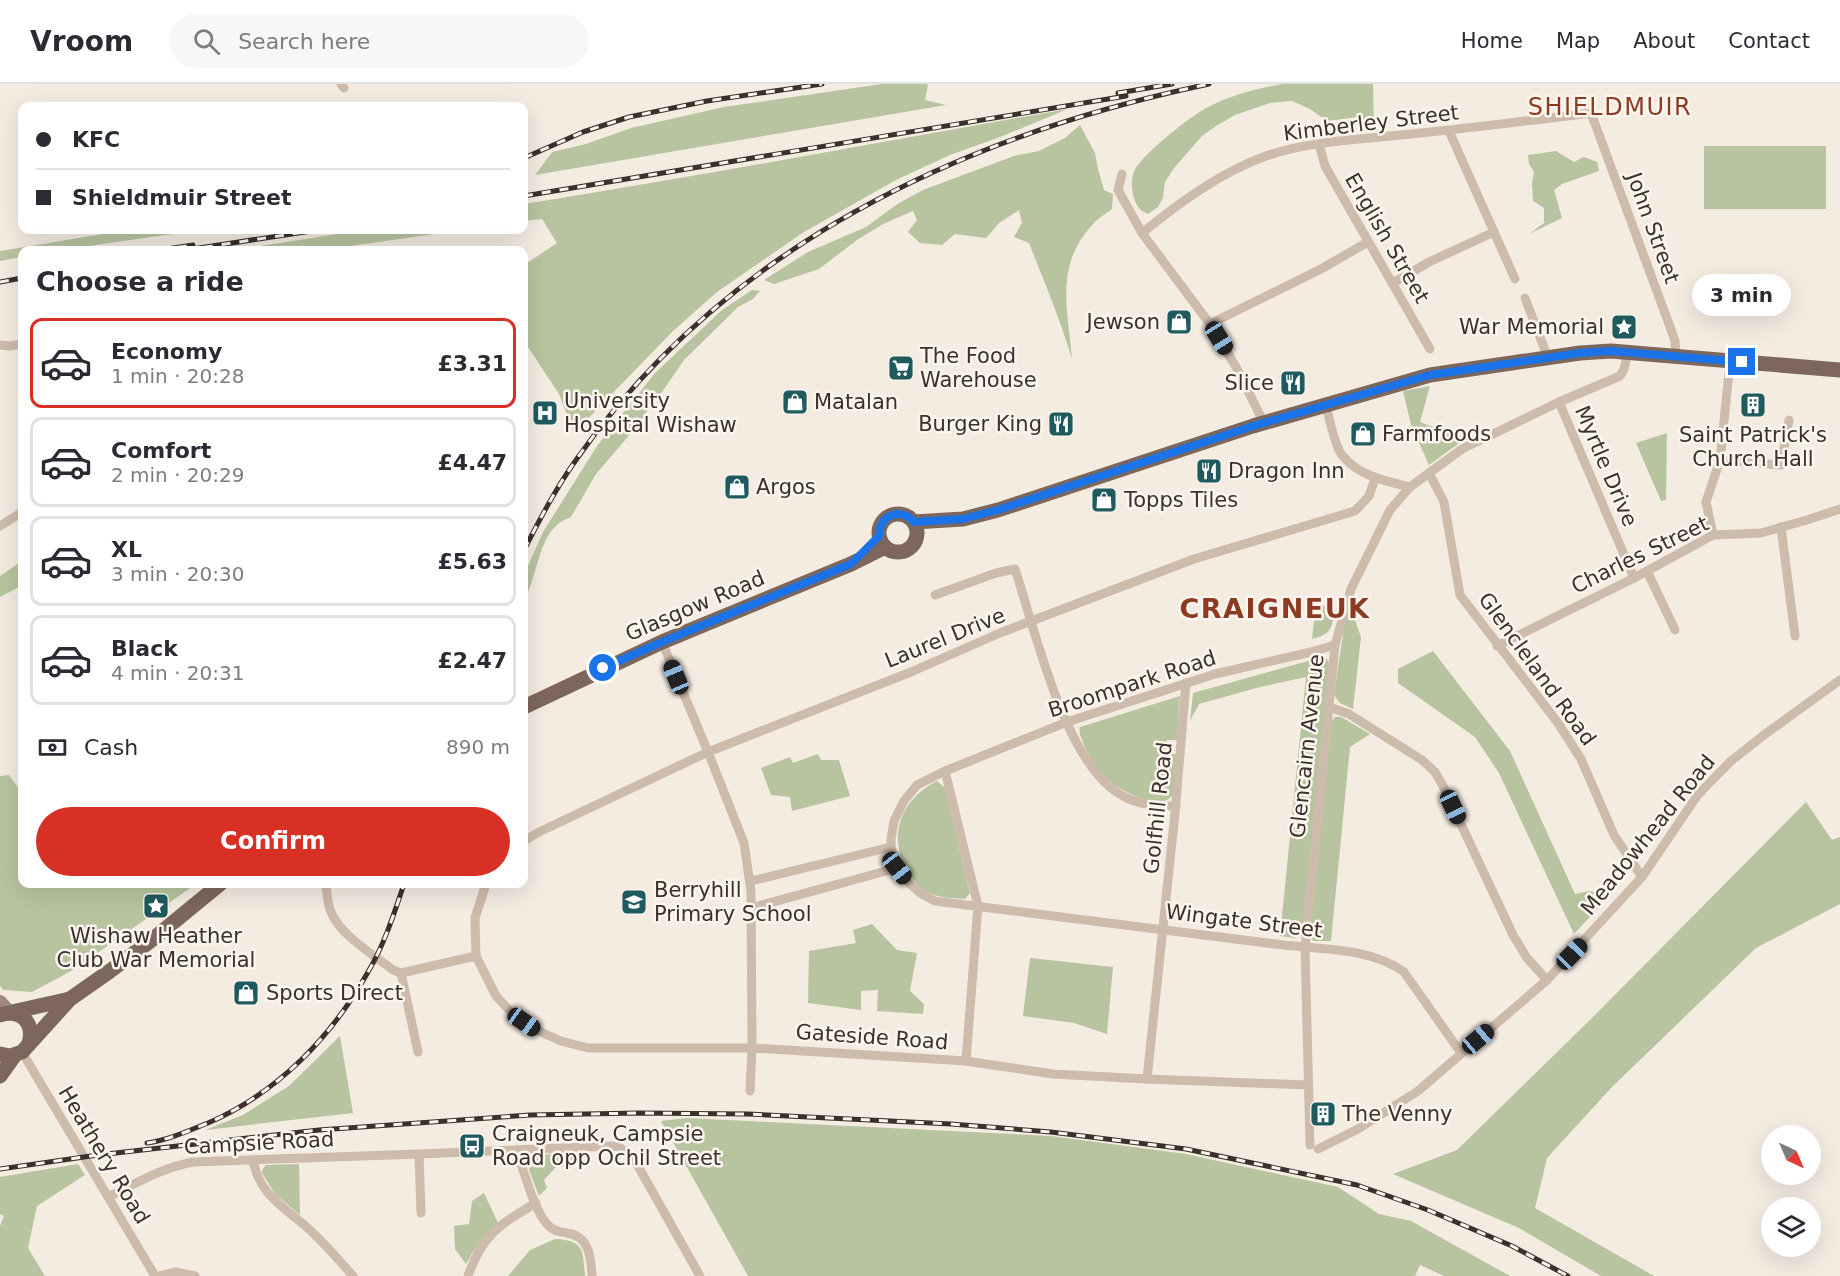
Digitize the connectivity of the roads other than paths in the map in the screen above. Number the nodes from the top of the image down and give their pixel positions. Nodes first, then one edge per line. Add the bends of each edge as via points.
1 (1591, 113) joint
2 (1449, 130) junction
3 (1319, 144) junction
4 (1122, 174) dead end
5 (1142, 232) junction
6 (1494, 232) junction
7 (1368, 242) junction
8 (1515, 279) dead end
9 (1393, 283) junction
10 (1525, 298) dead end
11 (1210, 324) junction
12 (0, 345) edge
13 (18, 345) edge
14 (1430, 349) dead end
15 (1628, 353) junction
16 (1676, 356) junction
17 (1548, 358) junction
18 (1840, 370) edge
19 (1729, 372) dead end
20 (1559, 402) junction
21 (1326, 405) junction
22 (1789, 420) dead end
23 (1264, 423) junction
24 (1720, 460) junction
25 (1429, 473) junction
26 (1375, 479) junction
27 (1410, 487) junction
28 (1840, 509) edge
29 (18, 515) edge
30 (0, 526) edge
31 (915, 526) junction
32 (1781, 527) junction
33 (1713, 535) junction
34 (882, 542) junction
35 (1647, 571) junction
36 (1634, 578) junction
37 (934, 595) dead end
38 (1031, 623) junction
39 (1675, 630) dead end
40 (1795, 636) dead end
41 (662, 642) junction
42 (1335, 645) junction
43 (1497, 646) junction
44 (1840, 680) edge
45 (1186, 683) junction
46 (528, 705) edge
47 (1329, 707) junction
48 (1067, 722) junction
49 (708, 752) junction
50 (945, 771) junction
51 (1176, 806) junction
52 (528, 838) edge
53 (891, 847) junction
54 (897, 868) junction
55 (1642, 877) junction
56 (751, 881) junction
57 (215, 888) edge
58 (326, 888) edge
59 (485, 888) edge
60 (978, 906) junction
61 (751, 908) junction
62 (1164, 929) junction
63 (1305, 947) junction
64 (476, 956) junction
65 (401, 973) junction
66 (1546, 980) junction
67 (70, 999) junction
68 (5, 1010) edge
69 (752, 1048) junction
70 (17, 1051) edge
71 (418, 1052) dead end
72 (1461, 1053) junction
73 (966, 1061) junction
74 (0, 1076) edge
75 (1147, 1079) junction
76 (1307, 1084) junction
77 (750, 1091) dead end
78 (1314, 1147) joint
79 (516, 1150) junction
80 (419, 1154) junction
81 (253, 1160) junction
82 (108, 1197) junction
83 (536, 1203) junction
84 (421, 1213) dead end
85 (154, 1276) edge
86 (159, 1276) edge
87 (195, 1276) edge
88 (353, 1276) edge
89 (468, 1276) edge
90 (592, 1276) edge
91 (700, 1276) edge

1 - 2 street, Kimberley Street
1 - 16 street, John Street via 1670,324
2 - 3 street, Kimberley Street
2 - 6 street
3 - 5 street, Kimberley Street via 1266,156 1239,167
3 - 7 street, English Street via 1325,166
4 - 5 street via 1118,190
5 - 11 street
6 - 8 street
6 - 9 street
7 - 9 street, English Street
7 - 11 street
9 - 14 street, English Street
10 - 17 street
11 - 23 street
12 - 13 street
15 - 16 main road
15 - 17 main road via 1611,351
15 - 20 street, Glencairn Avenue via 1620,376
16 - 18 main road
17 - 21 main road via 1430,375
19 - 24 street
20 - 25 street, Glencairn Avenue via 1462,449
20 - 36 street, Myrtle Drive
21 - 23 main road
21 - 26 street via 1341,454
22 - 24 street via 1781,465
23 - 31 main road via 998,510
24 - 33 street via 1706,502
25 - 27 street, Glencairn Avenue
25 - 43 street, Glencleland Road via 1444,502 1460,595
26 - 27 street
26 - 38 street, Laurel Drive via 1369,496 1355,511 1194,559
27 - 42 street, Glencairn Avenue via 1390,510 1351,589
28 - 32 street, Charles Street
29 - 30 street
31 - 34 main road via 915,542 906,550 895,552
31 - 34 main road via 905,515 889,516 880,524
32 - 33 street, Charles Street via 1761,533
32 - 40 street
33 - 35 street, Charles Street
34 - 41 main road, Glasgow Road via 851,564
35 - 36 street, Charles Street
35 - 39 street
36 - 43 street, Charles Street
37 - 38 street via 1015,569
38 - 48 street
38 - 49 street, Laurel Drive
41 - 46 main road, Glasgow Road
41 - 49 street
42 - 45 street, Broompark Road
42 - 47 street, Glencairn Avenue
43 - 55 street, Glencleland Road via 1558,723 1581,759 1614,835
44 - 55 street, Meadowhead Road via 1731,761 1697,796
45 - 48 street, Broompark Road
45 - 51 street, Golfhill Road
47 - 63 street, Glencairn Avenue
47 - 66 street via 1349,714 1435,772 1513,936
48 - 50 street, Broompark Road
48 - 51 street via 1082,753 1109,787 1149,805
49 - 52 street, Laurel Drive
49 - 56 street via 744,843
50 - 53 street, Broompark Road via 917,785 904,801 894,821
50 - 60 street
51 - 62 street, Golfhill Road
53 - 54 street
53 - 56 street
54 - 60 street, Wingate Street via 920,893 935,901
54 - 61 street
55 - 66 street, Meadowhead Road
56 - 61 street
57 - 67 main road
58 - 65 street via 332,915 346,933
59 - 64 street via 476,918
60 - 62 street, Wingate Street
60 - 73 street
61 - 69 street
62 - 63 street, Wingate Street
62 - 75 street, Golfhill Road
63 - 72 street, Wingate Street via 1355,953 1394,965 1404,972
63 - 76 street, Glencairn Avenue
64 - 65 street
64 - 69 street, Gateside Road via 495,996 513,1014 561,1041 588,1048
65 - 71 street
66 - 72 street, Meadowhead Road
67 - 68 main road
67 - 70 main road
68 - 70 main road via 19,1015 28,1024 31,1037
69 - 73 street, Gateside Road
69 - 77 street
70 - 74 main road
70 - 82 street, Heathery Road
72 - 78 street, Meadowhead Road via 1418,1091 1358,1129
73 - 75 street, Gateside Road via 1053,1074
75 - 76 street, Gateside Road
76 - 78 street, Glencairn Avenue
79 - 80 street, Campsie Road
79 - 83 street
79 - 91 street, Campsie Road via 619,1147 634,1159
80 - 81 street, Campsie Road
80 - 84 street
81 - 82 street, Campsie Road via 174,1165
81 - 88 street via 258,1180 267,1193
82 - 85 street, Heathery Road
83 - 89 street via 491,1234 481,1245
83 - 90 street via 554,1231 579,1236 586,1243
86 - 87 street via 175,1272

